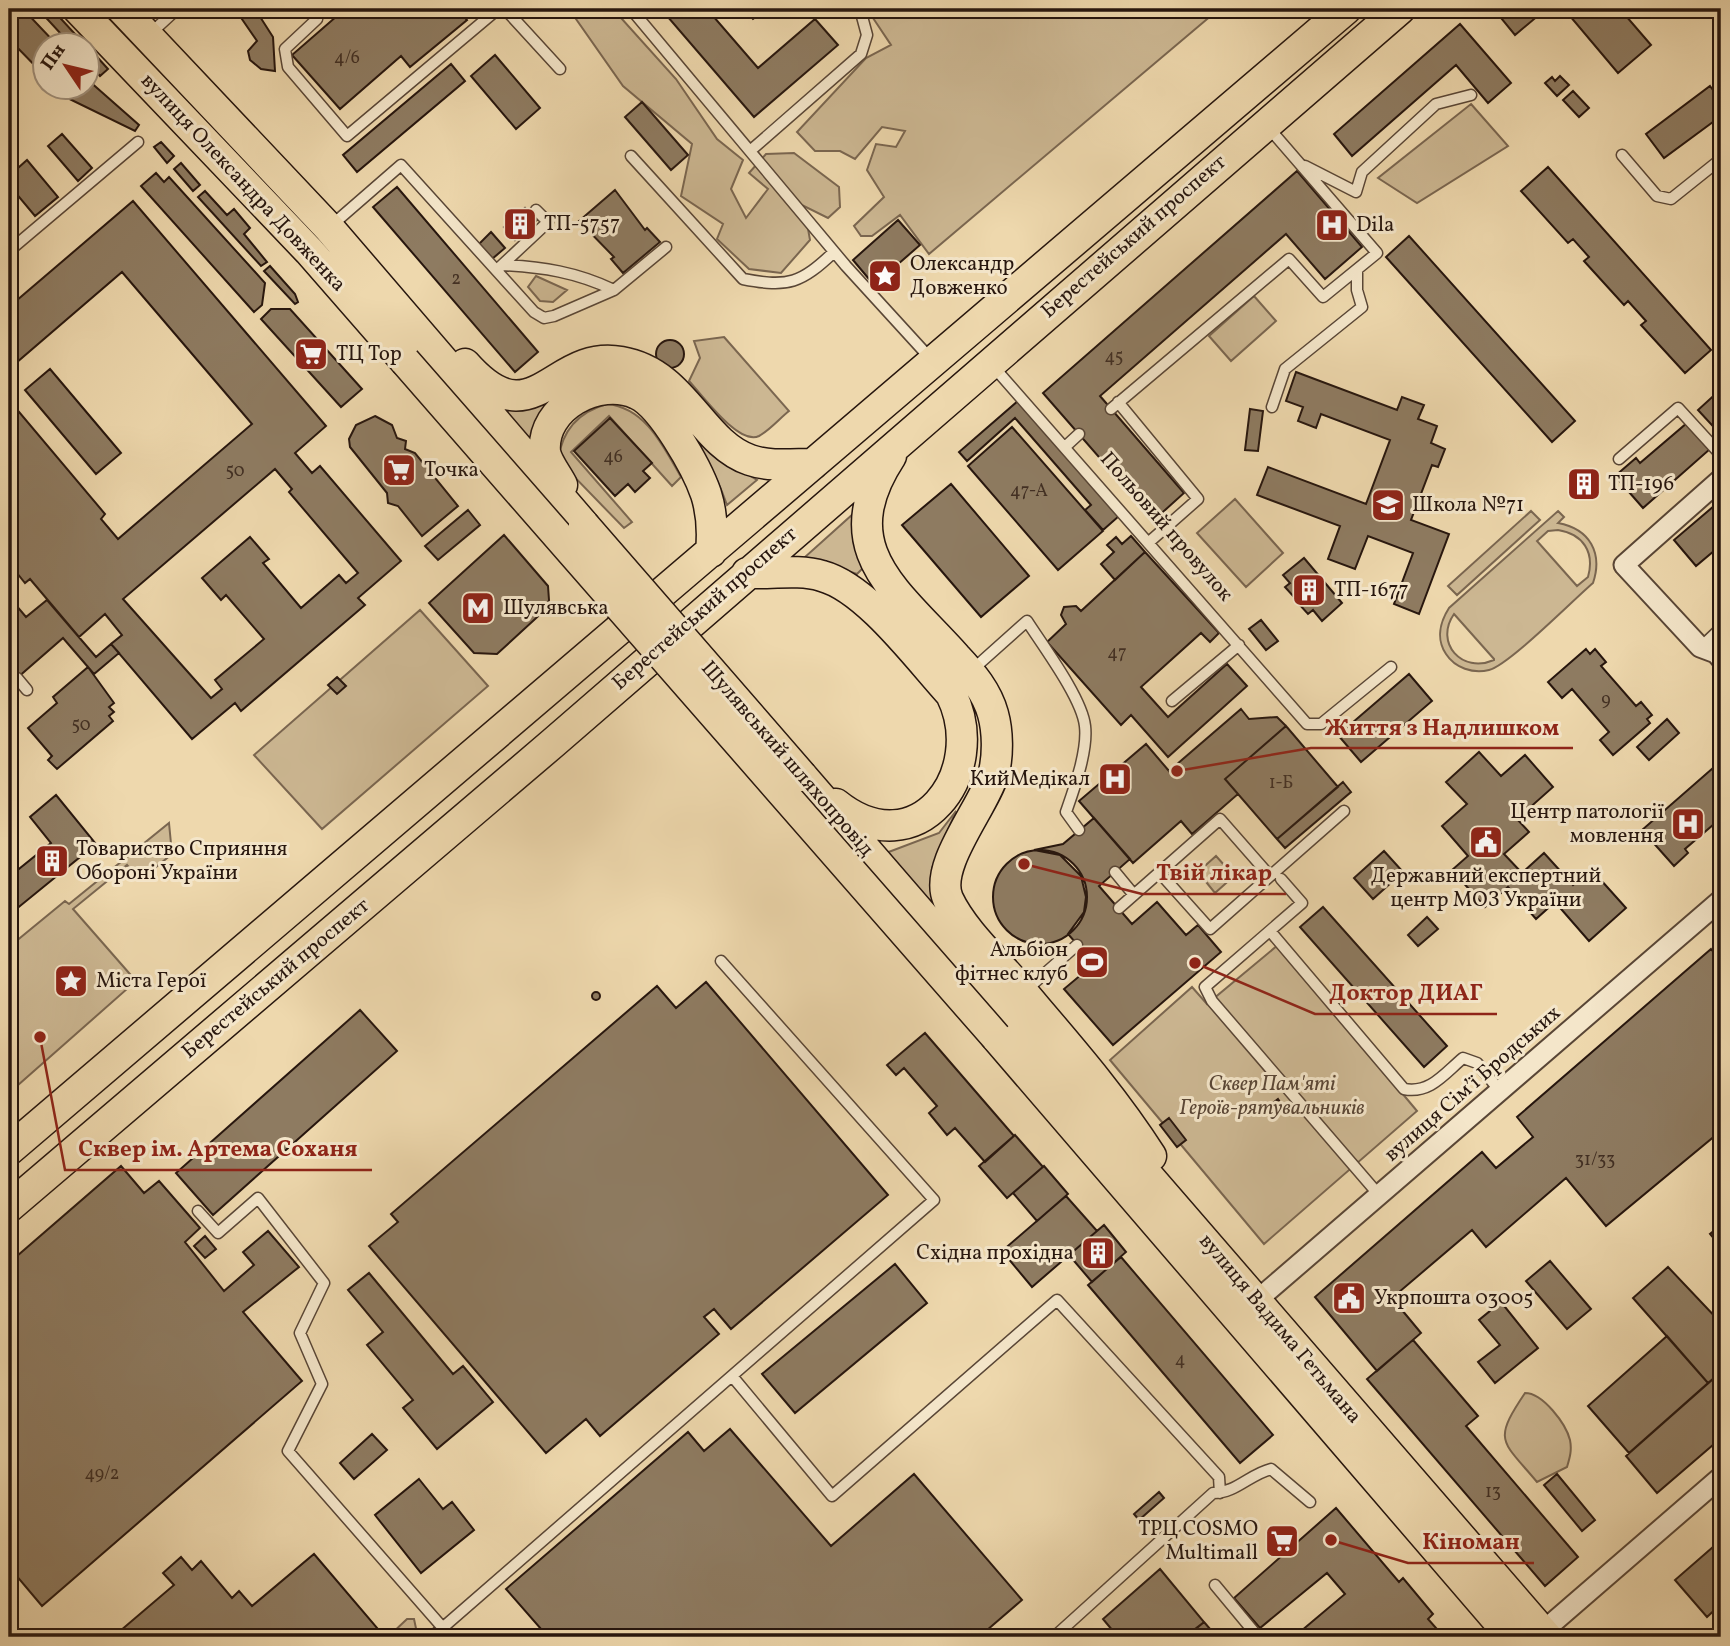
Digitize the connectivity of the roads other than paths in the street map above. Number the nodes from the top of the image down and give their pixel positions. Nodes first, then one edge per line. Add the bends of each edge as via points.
1 (78, 9) edge
2 (122, 9) edge
3 (177, 9) edge
4 (309, 9) edge
5 (498, 9) edge
6 (505, 9) edge
7 (631, 9) edge
8 (860, 9) edge
9 (1346, 9) edge
10 (1400, 9) edge
11 (148, 36) junction
12 (560, 69) dead end
13 (1471, 96) dead end
14 (1265, 124) junction
15 (138, 142) dead end
16 (750, 151) junction
17 (1622, 155) dead end
18 (631, 156) dead end
19 (1721, 159) edge
20 (1298, 163) junction
21 (536, 210) dead end
22 (329, 228) junction
23 (666, 247) dead end
24 (9, 251) edge
25 (834, 252) junction
26 (499, 268) junction
27 (1357, 270) junction
28 (614, 290) junction
29 (413, 349) junction
30 (932, 361) junction
31 (990, 362) junction
32 (1272, 407) dead end
33 (1079, 435) dead end
34 (904, 437) junction
35 (1066, 446) junction
36 (1721, 455) edge
37 (1619, 459) dead end
38 (813, 464) junction
39 (1721, 479) edge
40 (584, 525) junction
41 (1148, 543) junction
42 (711, 552) junction
43 (747, 573) junction
44 (1721, 628) edge
45 (1238, 645) junction
46 (1700, 647) junction
47 (1721, 659) edge
48 (1391, 667) dead end
49 (17, 678) dead end
50 (960, 683) junction
51 (27, 690) dead end
52 (1172, 701) dead end
53 (802, 776) junction
54 (1344, 811) dead end
55 (1079, 830) dead end
56 (1115, 872) dead end
57 (1159, 872) junction
58 (1275, 877) junction
59 (1134, 895) junction
60 (1721, 900) edge
61 (1119, 908) dead end
62 (1270, 931) junction
63 (1077, 945) dead end
64 (721, 961) dead end
65 (1023, 993) junction
66 (1005, 1029) junction
67 (1500, 1091) junction
68 (9, 1150) edge
69 (1379, 1195) junction
70 (9, 1207) edge
71 (198, 1211) dead end
72 (1199, 1234) junction
73 (1255, 1302) junction
74 (732, 1376) junction
75 (1721, 1477) edge
76 (1220, 1493) junction
77 (1310, 1502) dead end
78 (1215, 1585) dead end
79 (443, 1628) junction
80 (1254, 1632) dead end
81 (1544, 1634) edge
82 (432, 1637) edge
83 (1054, 1637) edge
84 (1512, 1637) edge

1 - 29 main road, вулиця Олександра Довженка via 309,251
2 - 11 main road, вулиця Олександра Довженка
3 - 11 lane
4 - 5 lane via 317,19 285,49 288,66 347,136
6 - 12 lane
7 - 16 lane
8 - 16 lane via 867,35 861,54
9 - 30 main road, Берестейський проспект
10 - 14 main road, Берестейський проспект
11 - 22 main road, вулиця Олександра Довженка
13 - 20 lane via 1436,104 1362,172 1356,192
14 - 20 lane
14 - 31 main road, Берестейський проспект
15 - 24 lane
16 - 25 lane
17 - 19 lane via 1657,196 1671,199
18 - 25 lane via 743,279 790,282 809,275
20 - 27 lane via 1377,253
21 - 26 lane via 548,222
22 - 26 lane via 401,165
22 - 29 main road, вулиця Олександра Довженка
22 - 38 main road via 394,283 480,381 503,395 521,397 571,371 596,362 619,361 676,389 717,436 749,460
23 - 28 lane
25 - 30 lane
26 - 28 lane via 555,269
26 - 28 lane via 544,318
27 - 32 lane via 1362,307 1284,369
27 - 41 lane via 1322,297 1289,259 1114,405 1198,499
29 - 40 main road, Шулявський шляхопровід
29 - 66 main road, Шулявський шляхопровід, bridge
30 - 38 main road, Берестейський проспект
31 - 34 main road, Берестейський проспект
31 - 35 lane, Польовий провулок
33 - 35 lane
34 - 43 main road, Берестейський проспект
34 - 50 main road via 878,476 867,506 870,553
35 - 41 lane, Польовий провулок
36 - 37 lane via 1678,408
38 - 42 main road, Берестейський проспект
39 - 46 street via 1624,565
40 - 42 main road via 545,455 545,438 553,421 576,400 603,388 637,394 651,403 705,492 713,532
40 - 53 main road, Шулявський шляхопровід, bridge
41 - 45 lane, Польовий провулок
42 - 68 main road, Берестейський проспект
43 - 50 main road via 819,575 843,583
43 - 70 main road, Берестейський проспект
44 - 46 lane
45 - 48 lane, Польовий провулок via 1307,724 1321,724
45 - 52 lane
46 - 47 street
49 - 51 lane
50 - 53 main road via 961,759 936,807 917,821 888,828 867,823
50 - 55 lane via 1027,621 1068,684 1085,726 1077,783 1066,812
50 - 65 main road via 985,693 997,743 994,773 951,859 946,895
53 - 66 main road, Шулявський шляхопровід
54 - 58 lane
56 - 59 lane
57 - 58 lane via 1210,929
57 - 58 lane via 1220,819
57 - 59 lane
58 - 62 lane via 1302,904
59 - 61 lane
60 - 67 street, вулиця Сімʼї Бродських
62 - 67 lane via 1404,1089 1431,1086 1463,1058 1477,1063
62 - 69 lane via 1205,987 1212,1001
63 - 65 lane
64 - 74 lane via 934,1200
65 - 72 main road via 1115,1100
66 - 72 main road, вулиця Вадима Гетьмана
66 - 84 main road, вулиця Вадима Гетьмана
67 - 69 street, вулиця Сімʼї Бродських
69 - 73 street, вулиця Сімʼї Бродських
71 - 79 lane via 218,1233 258,1198 324,1283 300,1333 322,1384 288,1451
72 - 73 main road, вулиця Вадима Гетьмана
73 - 81 main road, вулиця Вадима Гетьмана
74 - 76 lane via 832,1496 1057,1300 1219,1477
74 - 79 lane
75 - 81 street
76 - 77 lane via 1271,1469
76 - 83 lane via 1213,1493
78 - 80 lane
79 - 82 lane

